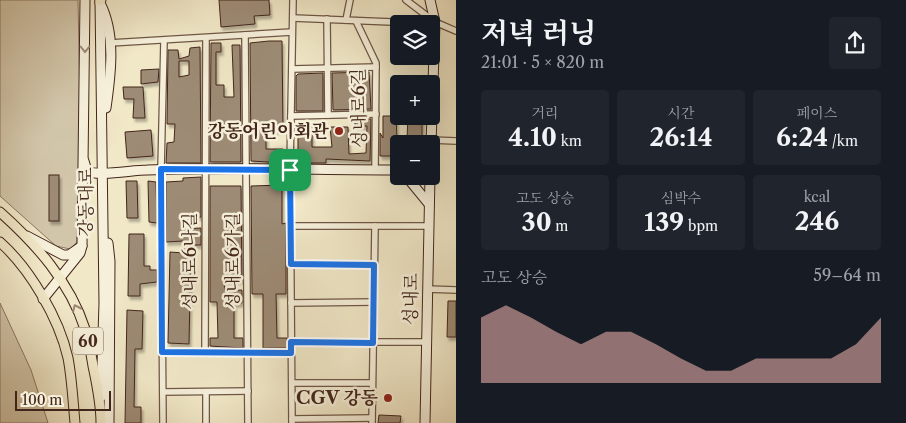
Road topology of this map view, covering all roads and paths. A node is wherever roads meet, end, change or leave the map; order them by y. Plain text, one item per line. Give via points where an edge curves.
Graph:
1 (85, 0) edge
2 (100, 0) edge
3 (293, 0) edge
4 (350, 0) edge
5 (406, 0) edge
6 (430, 0) edge
7 (426, 15) edge
8 (433, 15) edge
9 (293, 18) junction
10 (327, 19) junction
11 (346, 20) junction
12 (356, 21) junction
13 (390, 21) edge
14 (440, 24) edge
15 (456, 31) edge
16 (292, 32) junction
17 (246, 36) junction
18 (206, 38) junction
19 (164, 41) junction
20 (110, 43) junction
21 (434, 65) edge
22 (376, 66) junction
23 (328, 68) junction
24 (292, 69) junction
25 (376, 114) junction
26 (328, 115) junction
27 (291, 116) junction
28 (103, 133) junction
29 (431, 135) edge
30 (456, 141) edge
31 (440, 142) edge
32 (84, 161) junction
33 (161, 169) junction
34 (206, 169) junction
35 (248, 170) junction
36 (290, 170) junction
37 (376, 170) junction
38 (390, 170) edge
39 (102, 174) junction
40 (413, 185) edge
41 (430, 185) edge
42 (429, 204) junction
43 (103, 210) junction
44 (0, 212) edge
45 (290, 226) junction
46 (375, 226) junction
47 (428, 226) junction
48 (27, 236) junction
49 (0, 242) edge
50 (82, 246) junction
51 (291, 264) junction
52 (374, 265) junction
53 (60, 280) junction
54 (427, 289) junction
55 (456, 290) edge
56 (43, 299) junction
57 (374, 302) junction
58 (291, 303) junction
59 (291, 342) junction
60 (427, 342) junction
61 (373, 343) junction
62 (162, 352) junction
63 (205, 353) junction
64 (248, 353) junction
65 (291, 353) junction
66 (292, 383) junction
67 (372, 383) junction
68 (248, 391) junction
69 (163, 392) junction
70 (206, 392) junction
71 (101, 404) junction
72 (372, 420) edge
73 (292, 421) edge
74 (75, 423) edge
75 (101, 423) edge
76 (109, 423) edge
77 (163, 423) edge
78 (206, 423) edge
79 (248, 423) edge
80 (425, 423) edge

1 -> 32 main road, 강동대로
2 - 20 main road via 108,18
2 - 28 main road, 강동대로
3 - 9 street
4 - 11 street
5 - 7 street
6 - 8 main road
9 - 10 street
9 - 16 street
10 - 11 street
10 - 23 street
11 - 12 street
12 - 13 street
12 - 22 street, 성내로6길
14 - 15 street
16 - 17 street
16 - 24 street
17 - 18 street
17 - 35 street
18 - 19 street
18 - 34 street
19 - 20 street
19 - 33 street
20 - 28 main road
21 - 29 main road
22 - 23 street
22 - 25 street, 성내로6길
23 - 24 street
23 - 26 street
24 - 27 street
25 - 26 street
25 - 37 street, 성내로6길
26 - 27 street
27 - 36 street
28 - 39 main road, 강동대로
30 - 31 street
32 - 39 main road via 87,171
32 - 50 main road, 강동대로
33 - 34 main road, 성내로6길
33 - 39 main road, 성내로6길
33 - 62 street
34 - 35 main road, 성내로6길
34 - 63 street, 성내로6나길
35 - 36 main road, 성내로6길
35 - 64 street, 성내로6가길
36 - 37 main road, 성내로6길
36 - 45 street
37 - 38 main road, 성내로6길
39 - 43 main road, 강동대로
40 - 42 main road
41 - 42 main road, 성내로
42 - 47 main road, 성내로
43 - 71 main road, 강동대로
43 - 76 main road via 110,261
44 - 48 main road, 강동대로 / 60
45 - 46 street
45 - 51 street
46 - 47 street
46 - 52 street
47 - 54 main road, 성내로
48 - 50 main road via 62,255 69,255
48 - 53 main road, 강동대로 / 60
49 - 56 main road, 60 via 38,288
50 - 53 main road, 강동대로
51 - 52 street
51 - 58 street
52 - 57 street
53 - 56 main road
71 -> 53 main road, 강동대로 / 60 via 86,329
54 - 55 street
54 - 60 main road, 성내로
56 - 74 main road, 60 via 65,348
57 - 58 street
57 - 61 street
58 - 59 street
59 - 61 street
59 - 65 street
60 - 61 street
60 - 80 main road, 성내로
61 - 67 street
62 - 63 street
62 - 69 street
63 - 64 street
64 - 65 street
64 - 68 street, 성내로6가길
65 - 66 street
66 - 67 street
66 - 73 street
67 - 72 street
68 - 70 street
68 - 79 street, 성내로6가길
69 - 70 street
69 - 77 street
70 - 78 street
71 - 75 main road, 강동대로 / 60
72 - 73 street

